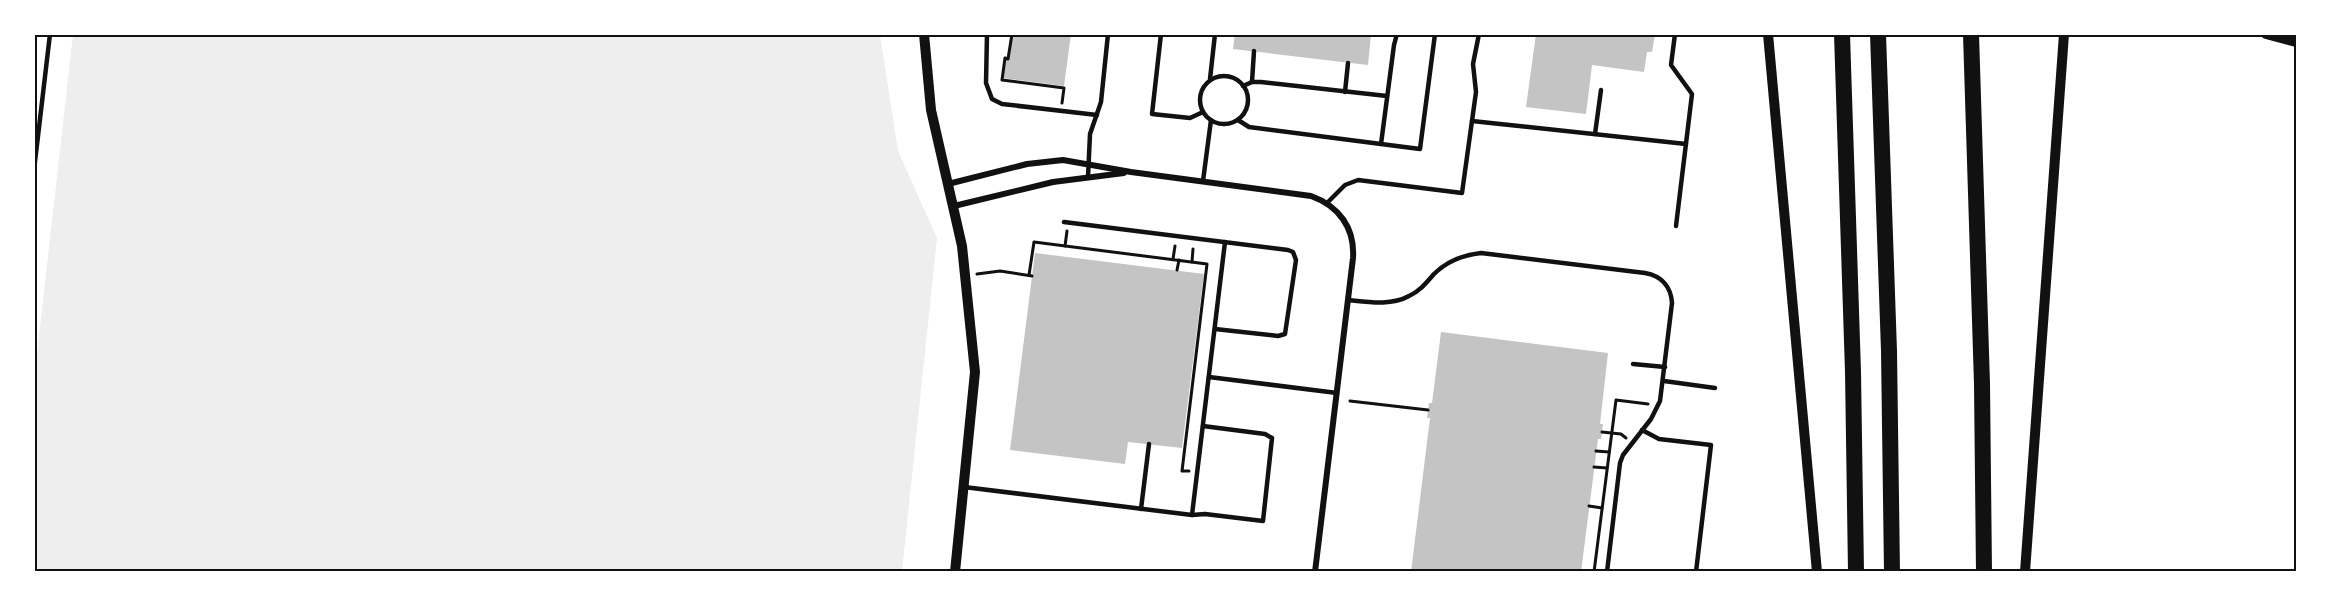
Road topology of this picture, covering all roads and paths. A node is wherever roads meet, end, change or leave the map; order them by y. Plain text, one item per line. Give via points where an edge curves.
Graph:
1 (50, 34) edge
2 (924, 34) edge
3 (987, 34) edge
4 (1012, 34) edge
5 (1108, 34) edge
6 (1161, 34) edge
7 (1215, 34) edge
8 (1397, 34) edge
9 (1435, 34) edge
10 (1479, 34) edge
11 (1675, 34) edge
12 (1768, 34) edge
13 (1842, 34) edge
14 (1878, 34) edge
15 (1971, 34) edge
16 (2064, 34) edge
17 (2265, 34) edge
18 (2296, 42) edge
19 (1254, 51) dead end
20 (1348, 63) dead end
21 (995, 80) dead end
22 (1002, 80) junction
23 (1210, 80) junction
24 (1252, 82) junction
25 (1243, 86) junction
26 (1001, 88) dead end
27 (1601, 90) dead end
28 (1345, 92) junction
29 (1387, 96) junction
30 (1062, 103) dead end
31 (1203, 111) junction
32 (1096, 115) junction
33 (1211, 120) junction
34 (1238, 120) junction
35 (1472, 121) junction
36 (1595, 134) junction
37 (1381, 144) junction
38 (1686, 144) junction
39 (1088, 163) junction
40 (34, 170) edge
41 (1131, 172) junction
42 (1088, 177) junction
43 (1203, 181) junction
44 (948, 184) junction
45 (1327, 203) junction
46 (954, 206) junction
47 (1064, 222) dead end
48 (1676, 226) dead end
49 (1225, 242) junction
50 (1179, 260) junction
51 (1177, 270) dead end
52 (976, 274) dead end
53 (1348, 300) junction
54 (1215, 329) junction
55 (1633, 364) dead end
56 (1665, 367) junction
57 (1209, 377) junction
58 (1664, 381) junction
59 (1716, 388) dead end
60 (1337, 393) junction
61 (1350, 401) dead end
62 (1659, 405) junction
63 (1428, 410) dead end
64 (1203, 426) junction
65 (1642, 430) junction
66 (1602, 432) dead end
67 (1612, 434) junction
68 (1621, 434) dead end
69 (1149, 444) dead end
70 (1596, 451) dead end
71 (1609, 452) junction
72 (1594, 467) dead end
73 (1607, 468) junction
74 (1182, 471) dead end
75 (964, 488) junction
76 (1589, 506) dead end
77 (1602, 508) junction
78 (1141, 509) junction
79 (1192, 515) junction
80 (955, 572) edge
81 (1315, 572) edge
82 (1594, 572) edge
83 (1606, 572) edge
84 (1696, 572) edge
85 (1817, 572) edge
86 (1856, 572) edge
87 (1892, 572) edge
88 (1984, 572) edge
89 (2025, 572) edge

1 - 40 lane
2 - 44 street via 931,110
3 - 32 lane via 986,82 992,99 1002,104
4 - 22 path
5 - 32 lane via 1101,102
6 - 31 lane via 1152,114 1190,118
7 - 23 lane
8 - 29 lane
9 - 37 lane via 1420,149
10 - 35 lane via 1473,64 1476,92
11 - 38 lane via 1671,65 1692,94
12 - 85 street
13 - 86 highway
14 - 87 highway
15 - 88 highway
16 - 89 street
17 - 18 street
19 - 24 lane
20 - 28 lane
21 - 22 path
22 - 26 path
22 - 30 path via 1064,88
23 - 25 lane via 1226,76
23 - 31 lane via 1200,96
24 - 25 lane
24 - 28 lane
25 - 34 lane via 1248,102
27 - 36 lane
28 - 29 lane
29 - 37 lane
31 - 33 lane
32 - 39 lane
33 - 34 lane via 1226,124
33 - 43 lane
34 - 37 lane via 1249,127
35 - 36 lane
35 - 45 lane via 1462,192 1358,180 1346,185
36 - 38 lane
38 - 48 lane
39 - 41 street
39 - 42 lane
39 - 44 street via 1038,162
41 - 42 street
41 - 43 street
42 - 46 street
43 - 45 street via 1303,195
44 - 46 street
45 - 53 street via 1341,216 1352,236
46 - 75 street via 975,372
47 - 49 lane
49 - 54 lane
49 - 54 lane via 1288,250 1296,260 1286,334
50 - 51 path
50 - 52 path via 1034,242 1030,275
50 - 74 path via 1207,264
53 - 56 lane via 1403,299 1448,263 1481,253 1651,274 1666,285 1672,298
53 - 60 street
54 - 57 lane
55 - 56 lane
56 - 58 lane
57 - 60 lane
57 - 64 lane
58 - 59 lane
58 - 62 lane
60 - 81 street
61 - 63 path
62 - 65 lane
62 - 67 path via 1616,400
64 - 79 lane
64 - 79 lane via 1272,438 1265,511 1263,521
65 - 83 lane via 1620,463
65 - 84 lane via 1659,439 1711,446
66 - 67 path
67 - 68 path
67 - 71 path
69 - 78 lane
70 - 71 path
71 - 73 path
72 - 73 path
73 - 77 path
75 - 78 lane
75 - 80 street
76 - 77 path
77 - 82 path
78 - 79 lane

